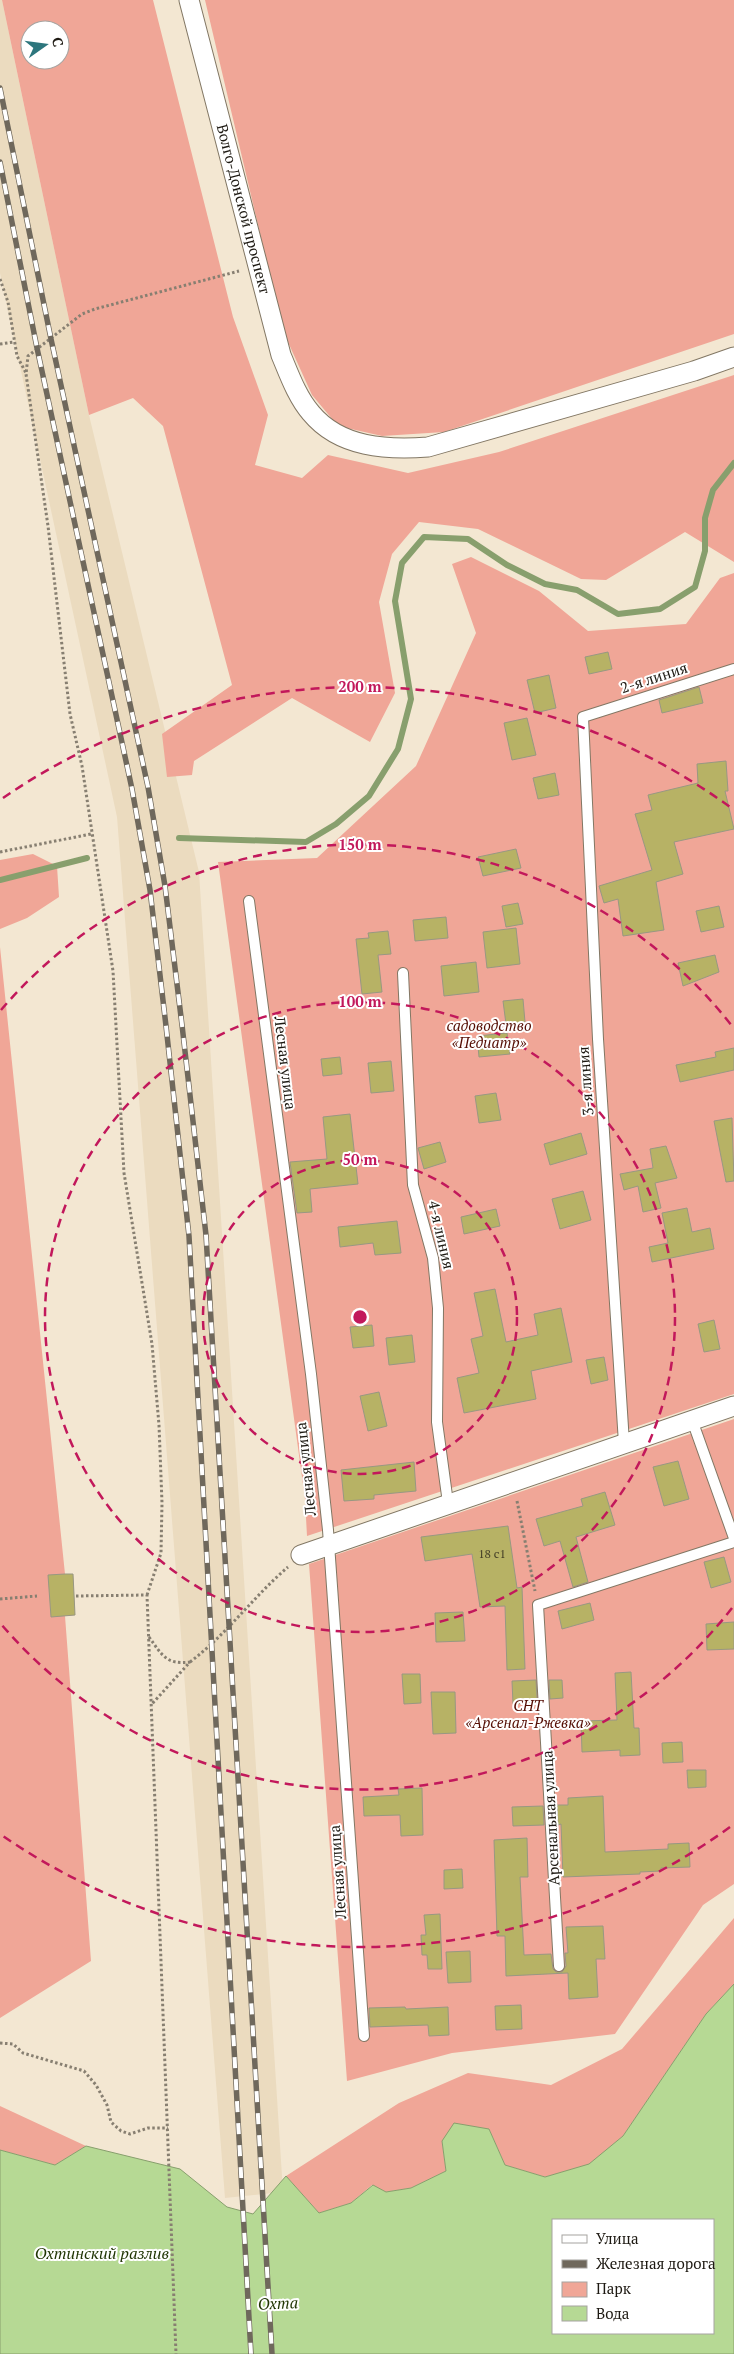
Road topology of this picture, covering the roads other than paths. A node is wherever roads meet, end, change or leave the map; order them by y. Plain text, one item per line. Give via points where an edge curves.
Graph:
1 (190, 0) edge
2 (734, 357) edge
3 (734, 669) edge
4 (583, 717) joint
5 (248, 900) dead end
6 (403, 973) dead end
7 (734, 1406) edge
8 (692, 1420) junction
9 (624, 1443) junction
10 (448, 1503) junction
11 (734, 1540) edge
12 (330, 1544) junction
13 (302, 1555) road end
14 (559, 1966) dead end
15 (364, 2036) dead end

1 - 2 street, Волго-Донской проспект via 281,355 311,413 329,430 352,441 384,448 428,447
3 - 4 lane, 2-я линия
4 - 9 lane, 3-я линия via 598,1039
5 - 12 lane, Лесная улица via 311,1374
6 - 10 lane, 4-я линия via 413,1185 433,1258 437,1299 437,1422
7 - 8 street
8 - 9 street
8 - 11 lane
9 - 10 street
10 - 12 street
11 - 14 lane, Арсенальная улица via 538,1605
12 - 13 street
12 - 15 lane, Лесная улица

